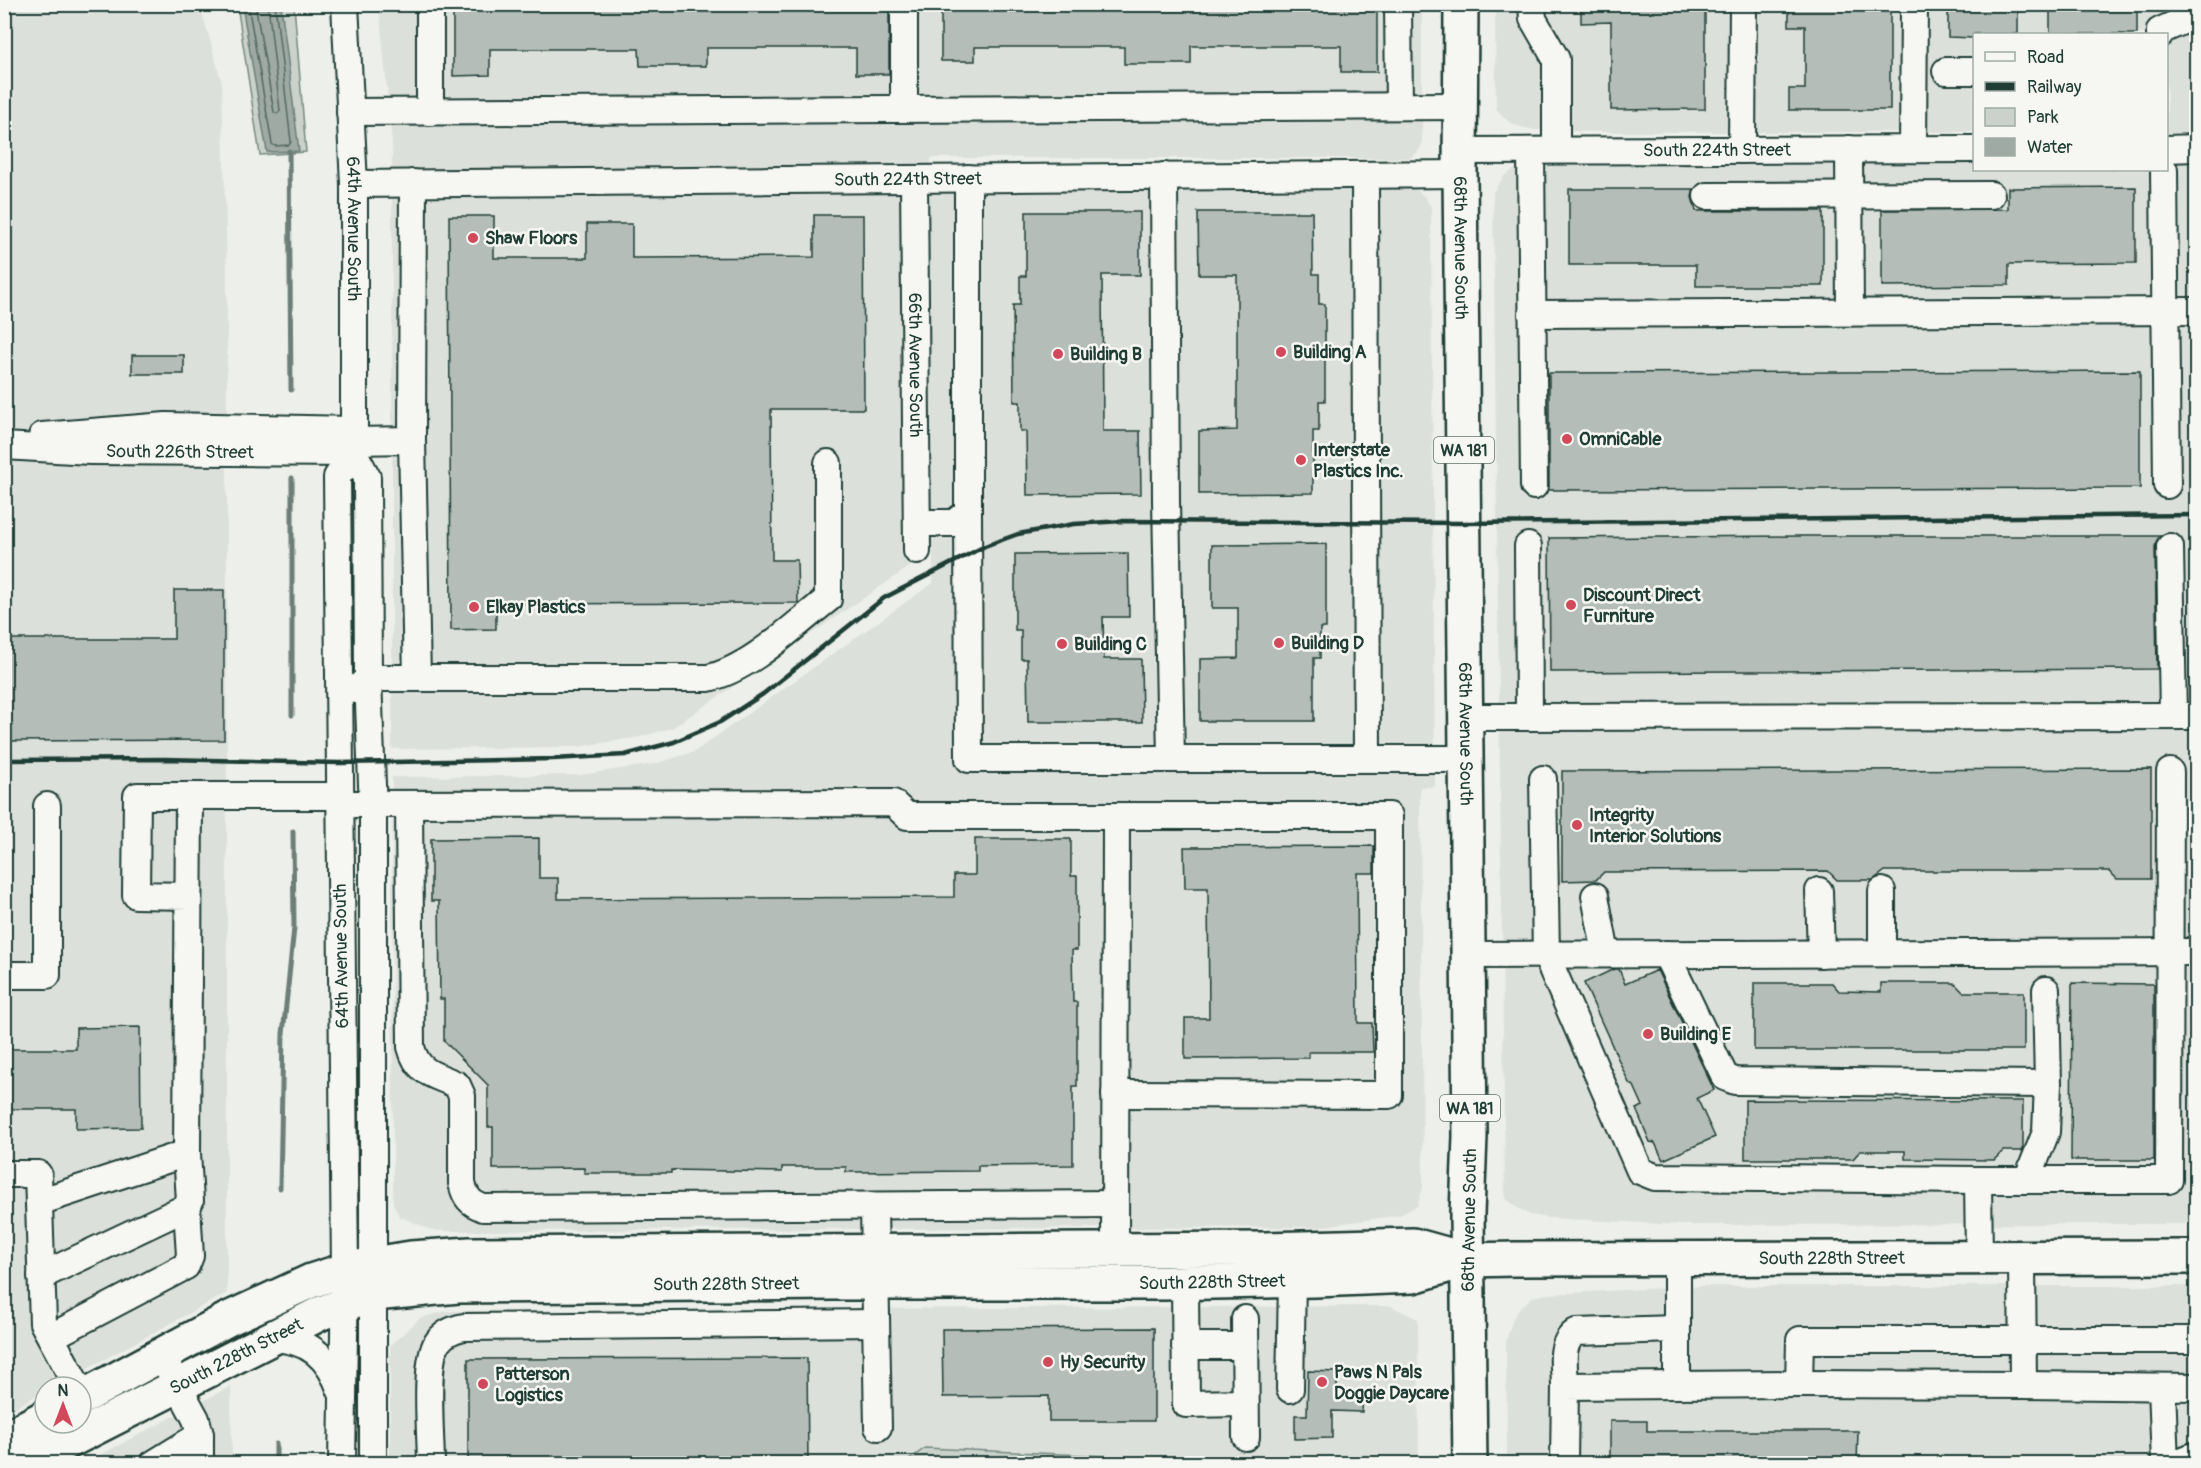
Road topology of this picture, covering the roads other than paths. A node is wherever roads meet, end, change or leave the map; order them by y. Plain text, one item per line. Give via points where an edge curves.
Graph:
1 (345, 4) edge
2 (430, 4) edge
3 (904, 4) edge
4 (1398, 4) edge
5 (1461, 4) edge
6 (1532, 4) edge
7 (1743, 4) edge
8 (1914, 4) edge
9 (2196, 15) edge
10 (2160, 33) edge
11 (1946, 71) dead end
12 (1973, 71) edge
13 (1399, 106) junction
14 (1461, 106) junction
15 (904, 109) junction
16 (350, 112) junction
17 (430, 112) junction
18 (2168, 148) edge
19 (2196, 148) edge
20 (1913, 149) junction
21 (1973, 149) edge
22 (1557, 150) junction
23 (1742, 150) junction
24 (1849, 150) junction
25 (1531, 151) junction
26 (1461, 162) junction
27 (2164, 171) edge
28 (1365, 175) junction
29 (1164, 177) junction
30 (968, 178) junction
31 (914, 179) junction
32 (413, 183) junction
33 (354, 184) junction
34 (1849, 195) junction
35 (1991, 195) dead end
36 (1707, 196) dead end
37 (2165, 311) junction
38 (2196, 311) edge
39 (1850, 312) junction
40 (1532, 314) junction
41 (4, 438) edge
42 (412, 440) junction
43 (353, 441) junction
44 (4, 446) edge
45 (828, 463) dead end
46 (1534, 486) dead end
47 (2167, 486) dead end
48 (968, 513) junction
49 (917, 523) junction
50 (1528, 546) dead end
51 (2170, 548) dead end
52 (917, 551) dead end
53 (368, 678) junction
54 (417, 678) junction
55 (2185, 716) edge
56 (1467, 717) junction
57 (1529, 717) junction
58 (339, 729) junction
59 (1171, 759) junction
60 (1367, 759) junction
61 (1467, 759) junction
62 (2170, 772) dead end
63 (1543, 779) dead end
64 (189, 796) junction
65 (340, 800) junction
66 (373, 804) junction
67 (409, 804) junction
68 (47, 806) dead end
69 (1116, 816) junction
70 (1819, 891) dead end
71 (1881, 891) dead end
72 (188, 896) junction
73 (1595, 896) dead end
74 (2170, 952) junction
75 (2196, 952) edge
76 (1882, 953) junction
77 (1606, 954) junction
78 (1666, 954) junction
79 (1821, 954) junction
80 (1469, 955) junction
81 (1546, 955) junction
82 (4, 975) edge
83 (2046, 990) dead end
84 (2048, 1084) junction
85 (1115, 1094) junction
86 (188, 1153) junction
87 (4, 1174) edge
88 (1978, 1180) junction
89 (2027, 1180) junction
90 (39, 1202) junction
91 (1115, 1204) junction
92 (874, 1206) junction
93 (187, 1207) junction
94 (1115, 1250) junction
95 (2196, 1257) edge
96 (1979, 1258) junction
97 (2022, 1258) junction
98 (1677, 1259) junction
99 (1467, 1260) junction
100 (875, 1268) junction
101 (41, 1276) junction
102 (1292, 1281) junction
103 (359, 1283) junction
104 (1185, 1283) junction
105 (1245, 1318) dead end
106 (876, 1323) junction
107 (1677, 1329) junction
108 (51, 1337) junction
109 (272, 1338) junction
110 (2023, 1339) junction
111 (2196, 1340) edge
112 (1185, 1346) junction
113 (1245, 1346) junction
114 (161, 1355) junction
115 (71, 1375) edge
116 (178, 1384) junction
117 (1677, 1384) junction
118 (1799, 1384) junction
119 (2023, 1385) junction
120 (1565, 1386) junction
121 (93, 1387) edge
122 (2162, 1387) junction
123 (2196, 1387) edge
124 (1290, 1389) dead end
125 (342, 1392) junction
126 (1245, 1403) junction
127 (93, 1412) edge
128 (33, 1423) edge
129 (101, 1425) junction
130 (878, 1427) dead end
131 (200, 1436) junction
132 (1246, 1437) dead end
133 (4, 1439) edge
134 (2196, 1455) edge
135 (24, 1464) edge
136 (153, 1464) edge
137 (200, 1464) edge
138 (342, 1464) edge
139 (373, 1464) edge
140 (431, 1464) edge
141 (1470, 1464) edge
142 (1564, 1464) edge
143 (2165, 1464) edge
144 (2173, 1464) edge

1 - 16 street, 64th Avenue South
2 - 17 street
3 - 15 street
4 - 13 street
5 - 14 main road, 68th Avenue South / WA 181
6 - 22 street via 1533,19 1556,59
7 - 23 street
8 - 20 street
9 - 10 street
11 - 12 street
13 - 14 street
13 - 15 street
14 - 26 main road, 68th Avenue South / WA 181
15 - 17 street
16 - 17 street
16 - 33 street, 64th Avenue South
18 - 19 street
20 - 21 street, South 224th Street
20 - 24 street, South 224th Street
22 - 23 street, South 224th Street
22 - 25 street, South 224th Street
23 - 24 street, South 224th Street
24 - 34 street
25 - 26 street, South 224th Street
25 - 40 street
26 - 28 street, South 224th Street
26 - 56 main road, 68th Avenue South / WA 181
27 - 37 street
28 - 29 street, South 224th Street
28 - 60 street
29 - 30 street, South 224th Street
29 - 59 street
30 - 31 street, South 224th Street
30 - 48 street
31 - 32 street, South 224th Street
31 - 49 street, 66th Avenue South
32 - 33 street, South 224th Street
32 - 42 street
33 - 43 street, 64th Avenue South
34 - 35 street
34 - 36 street
34 - 39 street
37 - 38 street
37 - 39 street
37 - 47 street
39 - 40 street
40 - 46 street
41 - 43 street, South 226th Street via 166,426
42 - 43 street
42 - 54 street
43 - 44 street, South 226th Street via 90,452
43 - 53 street, 64th Avenue South via 367,477
43 - 58 street, 64th Avenue South via 338,477
45 - 54 street via 828,599 725,675
48 - 49 street via 954,523
48 - 59 street via 969,759
49 - 52 street, 66th Avenue South
50 - 57 street
51 - 55 street
53 - 54 street
53 - 58 street via 346,706
53 - 66 street, 64th Avenue South
55 - 57 street
56 - 57 street
56 - 61 main road, 68th Avenue South / WA 181
58 - 65 street, 64th Avenue South
59 - 60 street
60 - 61 street
61 - 80 main road, 68th Avenue South / WA 181
62 - 74 street
63 - 81 street
64 - 65 street
64 - 72 street
64 - 72 street via 137,796 136,896
65 - 66 street
65 - 103 street, 64th Avenue South
66 - 67 street
66 - 103 street, 64th Avenue South
67 - 69 street via 892,803 907,816
67 - 92 street via 411,1047 418,1066 457,1085 462,1096 462,1183 471,1203 483,1208
68 - 82 street via 47,975
69 - 85 street
69 - 85 street via 1389,816 1389,1095
70 - 79 street
71 - 76 street
72 - 86 street
73 - 77 street
74 - 75 street
74 - 76 street
74 - 89 street via 2169,1180
76 - 79 street
77 - 78 street
77 - 81 street
78 - 79 street
78 - 84 street via 1725,1077 1735,1081
80 - 81 street
80 - 99 main road, 68th Avenue South / WA 181
81 - 88 street via 1640,1171 1655,1176
83 - 84 street
84 - 89 street via 2046,1132
85 - 91 street
86 - 90 street
86 - 93 street
87 - 90 street via 38,1174
88 - 89 street
88 - 96 street
90 - 101 street
91 - 92 street
91 - 94 street
92 - 100 street
93 - 101 street
93 - 108 street via 190,1256 186,1266
94 - 99 main road, South 228th Street via 1413,1245
94 - 100 main road, South 228th Street
95 - 97 main road, South 228th Street
96 - 97 main road, South 228th Street
96 - 98 main road, South 228th Street
97 - 110 street
98 - 99 main road, South 228th Street
98 - 107 street
99 - 102 main road, South 228th Street via 1413,1276
99 - 141 main road, 68th Avenue South / WA 181
100 - 103 main road, South 228th Street via 458,1286
100 - 104 main road, South 228th Street
100 - 106 street
101 - 108 street via 43,1323
102 - 104 main road, South 228th Street
102 - 124 street
103 - 109 main road, South 228th Street
103 - 114 main road, South 228th Street via 311,1281 228,1318
103 - 125 street, 64th Avenue South
103 - 139 street, 64th Avenue South
104 - 112 street
105 - 113 street
106 - 130 street
106 - 140 street via 452,1329 437,1343 430,1361
107 - 117 street
107 - 120 street via 1576,1332 1564,1347
108 - 115 street
109 - 116 main road, South 228th Street
109 - 125 street via 287,1338 312,1349 336,1376
110 - 111 street
110 - 118 street via 1800,1340
110 - 119 street
112 - 113 street
112 - 126 street via 1186,1404
113 - 126 street
114 - 116 street
114 - 121 main road, South 228th Street
116 - 129 main road, South 228th Street
116 - 131 street
117 - 118 street
117 - 120 street
118 - 119 street
119 - 122 street
120 - 142 street
122 - 123 street
122 - 143 street
125 - 138 street, 64th Avenue South
126 - 132 street
127 - 129 street
128 - 133 main road
129 - 135 main road, South 228th Street
131 - 136 street
131 - 137 street
134 - 144 street

